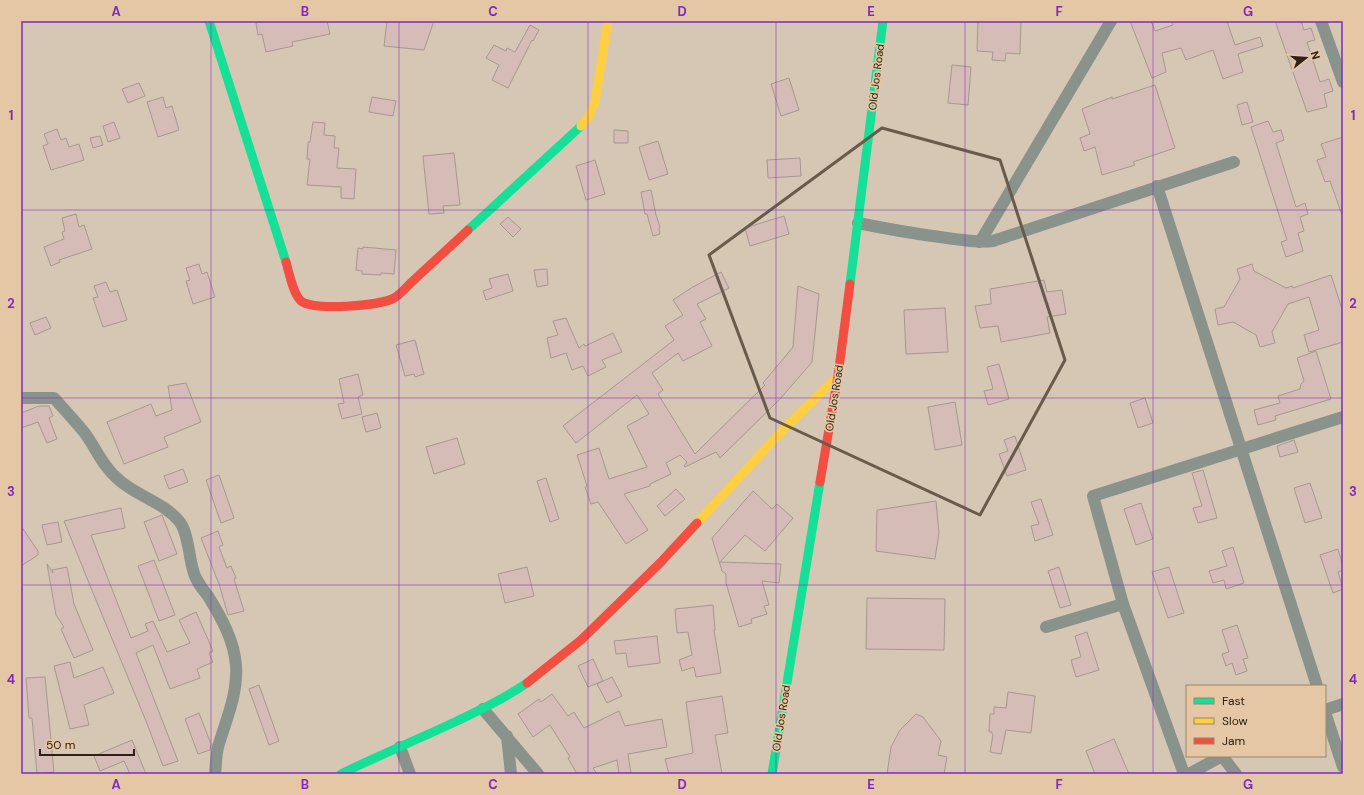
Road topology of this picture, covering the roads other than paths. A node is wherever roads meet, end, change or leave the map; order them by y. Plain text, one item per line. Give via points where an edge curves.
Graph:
1 (209, 21) edge
2 (608, 21) edge
3 (883, 21) edge
4 (1111, 21) edge
5 (1320, 21) edge
6 (1342, 75) edge
7 (1234, 162) dead end
8 (1157, 186) junction
9 (858, 223) junction
10 (980, 242) junction
11 (838, 376) junction
12 (21, 398) edge
13 (1343, 417) edge
14 (1241, 449) junction
15 (1123, 604) junction
16 (1046, 627) dead end
17 (1317, 685) edge
18 (1343, 704) edge
19 (484, 708) junction
20 (1326, 711) edge
21 (1326, 714) edge
22 (507, 736) junction
23 (400, 747) junction
24 (1220, 757) edge
25 (1223, 757) edge
26 (1343, 767) edge
27 (215, 774) edge
28 (341, 774) edge
29 (410, 774) edge
30 (511, 774) edge
31 (538, 774) edge
32 (772, 774) edge
33 (1184, 774) edge
34 (1189, 774) edge
35 (1236, 774) edge

1 - 2 street via 294,288 300,300 306,304 329,307 360,306 394,298 579,129 596,102
3 - 9 street, Old Jos Road
4 - 10 street
5 - 6 street
7 - 8 street
8 - 10 street via 1007,237
8 - 14 street
9 - 10 street via 902,232
9 - 11 street, Old Jos Road
11 - 19 street via 781,432 660,563 581,640 541,674
11 - 32 street, Old Jos Road
12 - 27 street via 54,398 84,432 102,462 119,480 170,512 180,522 193,570 219,614 234,650 236,685 218,749
13 - 14 street
14 - 15 street via 1093,496
14 - 17 street
15 - 16 street
15 - 33 street
18 - 20 street
19 - 22 street
19 - 23 street
21 - 26 street
22 - 30 street
22 - 31 street
23 - 28 street
23 - 29 street
24 - 34 street
25 - 35 street

